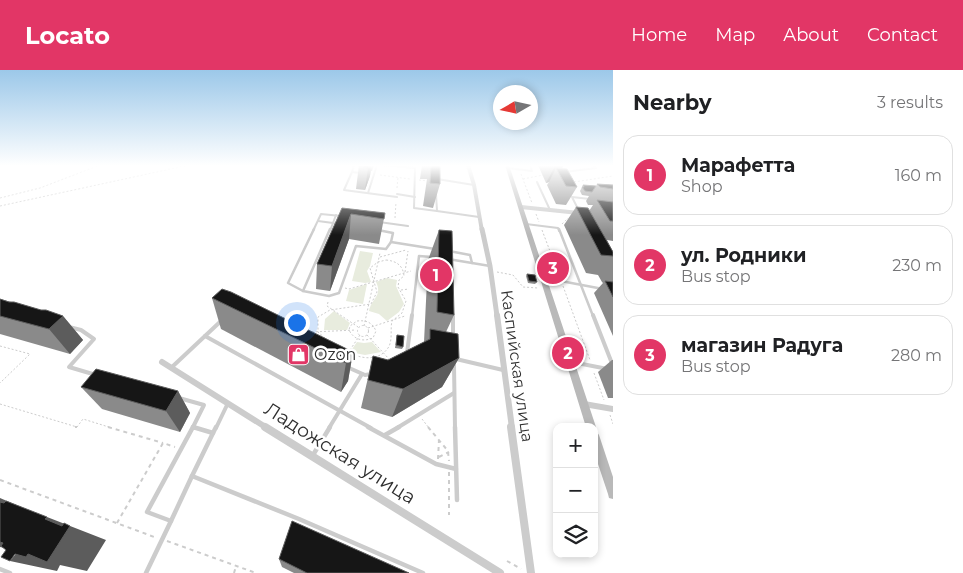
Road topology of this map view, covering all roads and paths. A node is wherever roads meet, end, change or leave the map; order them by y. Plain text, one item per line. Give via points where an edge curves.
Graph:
1 (38, 188) edge
2 (81, 188) edge
3 (345, 188) edge
4 (369, 188) edge
5 (415, 188) edge
6 (474, 188) edge
7 (515, 188) edge
8 (527, 188) edge
9 (540, 188) edge
10 (436, 192) edge
11 (368, 193) junction
12 (415, 196) junction
13 (0, 198) edge
14 (593, 199) dead end
15 (0, 206) edge
16 (521, 207) junction
17 (534, 208) junction
18 (550, 210) junction
19 (437, 211) junction
20 (577, 213) junction
21 (589, 214) edge
22 (336, 215) junction
23 (346, 217) edge
24 (479, 217) junction
25 (580, 219) edge
26 (318, 221) junction
27 (375, 221) edge
28 (333, 223) junction
29 (341, 224) edge
30 (394, 224) junction
31 (526, 224) junction
32 (408, 226) dead end
33 (540, 226) junction
34 (558, 228) junction
35 (376, 230) edge
36 (393, 232) junction
37 (391, 242) junction
38 (381, 249) junction
39 (379, 257) junction
40 (436, 257) edge
41 (444, 259) edge
42 (378, 262) junction
43 (472, 263) junction
44 (490, 268) junction
45 (418, 269) junction
46 (405, 273) junction
47 (545, 278) junction
48 (374, 282) junction
49 (562, 282) junction
50 (538, 285) edge
51 (581, 285) junction
52 (342, 288) junction
53 (415, 288) junction
54 (605, 289) edge
55 (400, 290) junction
56 (303, 291) junction
57 (330, 296) junction
58 (369, 305) junction
59 (332, 310) junction
60 (452, 312) edge
61 (412, 314) junction
62 (226, 316) edge
63 (392, 320) junction
64 (365, 321) junction
65 (353, 324) junction
66 (63, 325) edge
67 (364, 326) junction
68 (374, 326) junction
69 (358, 327) junction
70 (368, 328) junction
71 (356, 330) junction
72 (350, 331) junction
73 (306, 332) edge
74 (318, 332) junction
75 (360, 335) junction
76 (367, 335) junction
77 (205, 336) junction
78 (357, 339) junction
79 (371, 339) junction
80 (453, 341) edge
81 (0, 346) edge
82 (408, 348) junction
83 (416, 350) edge
84 (453, 351) edge
85 (348, 352) junction
86 (384, 353) junction
87 (448, 357) edge
88 (454, 359) junction
89 (162, 362) dead end
90 (572, 362) junction
91 (341, 364) joint
92 (393, 364) joint
93 (592, 366) junction
94 (172, 367) junction
95 (613, 368) edge
96 (504, 370) junction
97 (377, 372) edge
98 (362, 374) junction
99 (104, 377) edge
100 (0, 383) edge
101 (454, 392) junction
102 (176, 397) edge
103 (228, 402) junction
104 (0, 404) edge
105 (584, 404) junction
106 (610, 409) edge
107 (340, 410) junction
108 (418, 414) junction
109 (612, 420) edge
110 (591, 423) edge
111 (613, 424) edge
112 (193, 426) junction
113 (213, 433) junction
114 (384, 435) junction
115 (439, 439) junction
116 (163, 443) junction
117 (598, 448) edge
118 (181, 449) junction
119 (449, 452) junction
120 (313, 456) junction
121 (438, 457) junction
122 (456, 461) junction
123 (438, 464) junction
124 (449, 468) junction
125 (456, 470) junction
126 (192, 476) junction
127 (0, 480) edge
128 (613, 493) edge
129 (457, 500) dead end
130 (449, 515) dead end
131 (171, 521) junction
132 (117, 523) junction
133 (162, 540) junction
134 (507, 561) dead end
135 (236, 566) junction
136 (0, 569) edge
137 (10, 573) edge
138 (146, 573) edge
139 (234, 573) edge
140 (256, 573) edge
141 (423, 573) edge
142 (500, 573) edge
143 (527, 573) edge
144 (531, 573) edge

1 - 13 path
2 - 15 path
3 - 11 lane
4 - 11 lane
5 - 12 lane
6 - 24 street, Каспийская улица
7 - 16 main road
8 - 17 path
9 - 18 lane
10 - 19 lane
11 - 12 lane
12 - 19 lane via 414,208
14 - 20 lane via 572,197
16 - 17 street
16 - 31 main road
17 - 18 street
17 - 33 path
18 - 20 street
19 - 24 lane
20 - 21 street
20 - 25 lane
20 - 34 path
22 - 23 lane
22 - 26 lane via 322,214
22 - 28 lane
24 - 44 street, Каспийская улица
26 - 28 lane
26 - 56 lane via 288,283
27 - 30 lane
28 - 29 lane
28 - 56 lane
30 - 32 lane
30 - 36 lane
31 - 33 lane
31 - 47 main road
33 - 34 lane
33 - 49 path
34 - 51 lane
35 - 36 lane
36 - 37 lane
37 - 38 lane via 386,249
37 - 43 lane via 469,254
38 - 39 path
38 - 52 lane via 356,246
39 - 42 path
39 - 46 path via 407,250
40 - 45 lane via 420,255
41 - 43 lane
42 - 46 path via 395,262
42 - 48 path
42 - 48 path via 370,270
43 - 44 lane
44 - 50 path via 513,275 523,287 539,288
44 - 96 street, Каспийская улица
45 - 46 path
45 - 53 lane
46 - 48 path
46 - 55 path via 398,283
47 - 49 lane
47 - 90 main road
48 - 52 path
48 - 58 path
48 - 58 path via 377,292
49 - 51 lane
49 - 93 path
51 - 54 lane
51 - 95 lane
52 - 57 lane
53 - 55 path
53 - 61 lane
55 - 63 path via 406,306
56 - 57 lane
57 - 59 path via 327,306
58 - 59 path
58 - 64 path
59 - 65 path
59 - 74 path via 318,317
60 - 80 lane
61 - 63 path
61 - 82 lane
62 - 77 lane
63 - 68 path
63 - 86 path via 389,347
64 - 65 path
64 - 67 path
64 - 68 path
65 - 69 path
65 - 72 path
66 - 99 lane via 81,330 94,339 69,367
67 - 69 path
67 - 70 path
68 - 70 path
68 - 79 path via 376,335
69 - 71 path
70 - 76 path
71 - 72 path
71 - 75 path
72 - 74 path
72 - 78 path
73 - 74 path
74 - 85 path via 331,344
75 - 76 path
75 - 78 path
76 - 79 path
77 - 94 lane
77 - 107 lane
78 - 79 path
78 - 85 path
79 - 86 path
81 - 100 path via 30,354
82 - 83 lane
82 - 92 lane via 406,357
84 - 88 lane
85 - 86 path via 369,357
85 - 91 path
86 - 92 path
87 - 88 lane
88 - 96 lane
88 - 101 lane
89 - 94 street, Ладожская улица
90 - 93 lane
90 - 105 main road
91 - 98 lane
93 - 95 lane
93 - 106 path
94 - 103 street, Ладожская улица
96 - 144 street, Каспийская улица
97 - 98 lane via 367,376
98 - 107 lane
101 - 108 lane
101 - 122 lane
102 - 112 lane via 204,405
103 - 113 lane
103 - 120 street, Ладожская улица
104 - 116 path via 77,428 84,419
105 - 106 street
105 - 110 main road
106 - 109 path
107 - 114 lane
107 - 120 lane
108 - 114 lane
108 - 115 path
109 - 111 path
112 - 113 lane
112 - 118 lane
113 - 126 lane
114 - 123 lane
115 - 119 path
115 - 121 path
116 - 118 path
116 - 132 path
117 - 128 main road
118 - 131 lane via 147,512
119 - 121 path
119 - 122 path
119 - 124 path
120 - 142 street, Ладожская улица
121 - 123 path
122 - 125 lane
123 - 124 lane
124 - 125 lane
124 - 130 path
125 - 129 lane
126 - 131 lane
126 - 141 lane
127 - 132 path
131 - 133 lane
132 - 133 path
133 - 135 path
133 - 138 lane
134 - 143 path
135 - 139 path
135 - 140 path
136 - 137 lane

